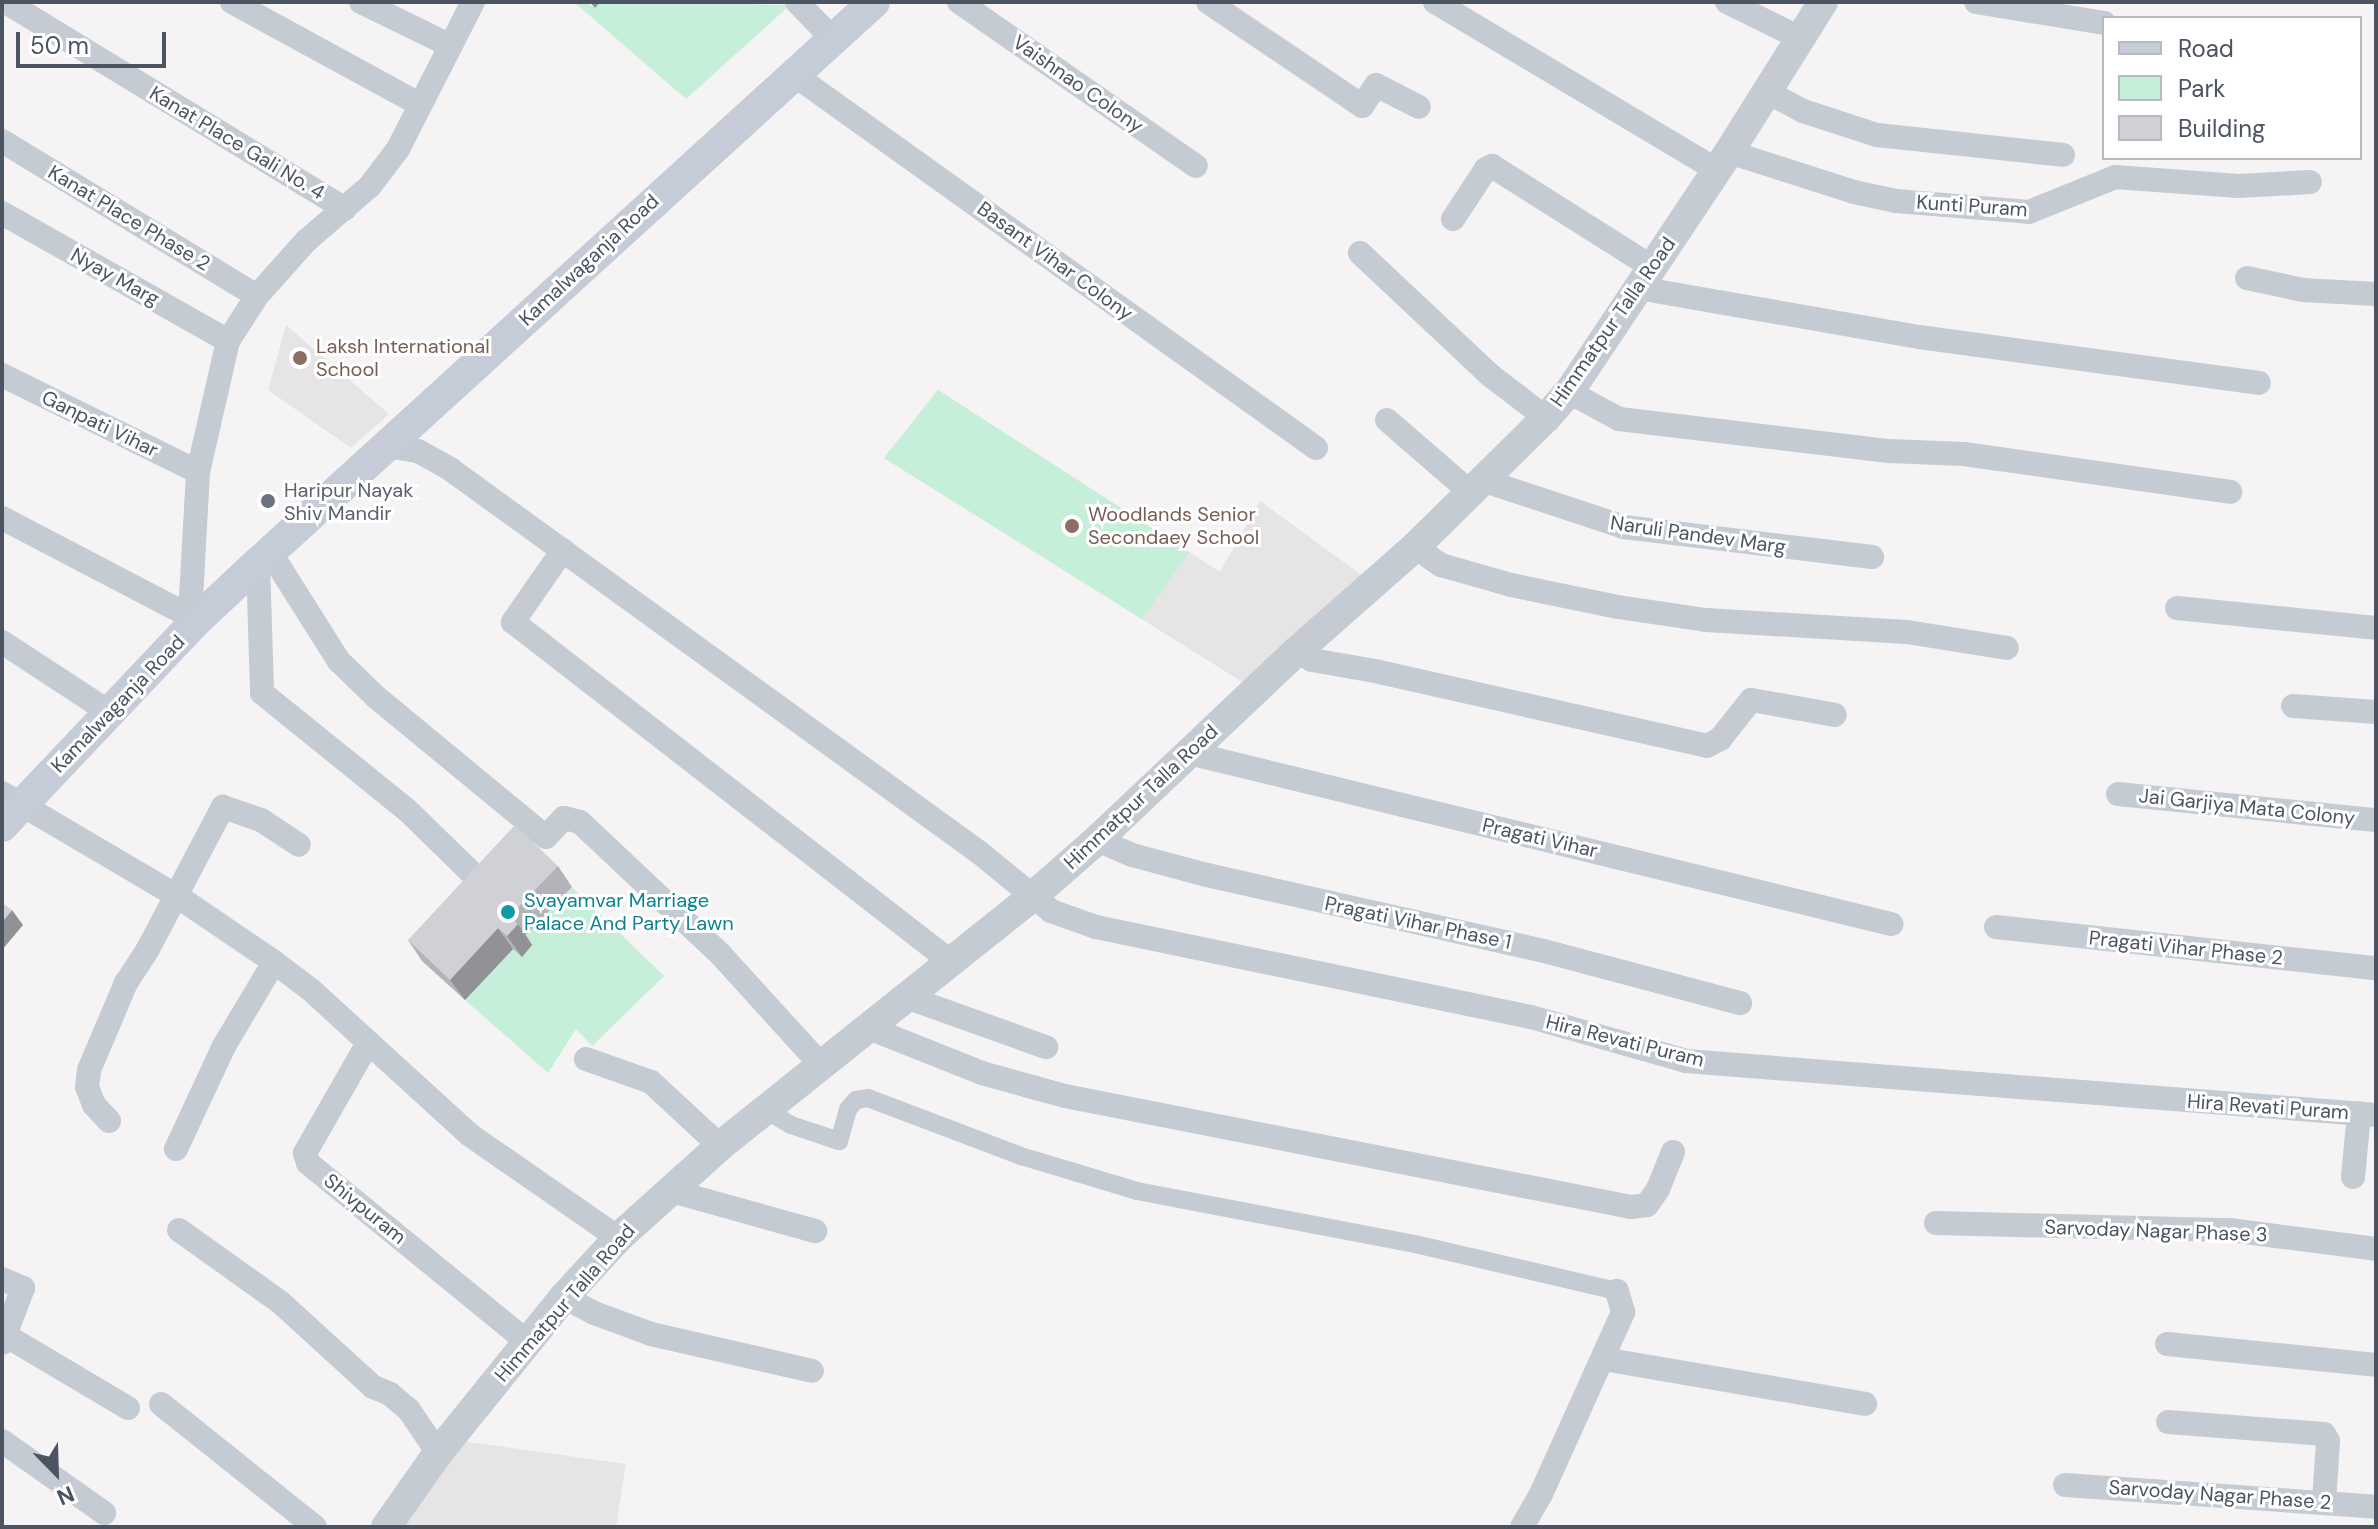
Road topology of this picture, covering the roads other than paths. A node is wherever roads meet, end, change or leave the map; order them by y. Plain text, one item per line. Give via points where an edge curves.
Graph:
1 (6, 2) edge
2 (232, 2) edge
3 (361, 2) edge
4 (473, 2) edge
5 (797, 2) edge
6 (874, 2) edge
7 (959, 2) edge
8 (1208, 2) edge
9 (1435, 2) edge
10 (1727, 2) edge
11 (1823, 2) edge
12 (1976, 2) edge
13 (2102, 23) edge
14 (1800, 38) junction
15 (833, 39) junction
16 (449, 45) junction
17 (793, 74) junction
18 (1767, 92) junction
19 (419, 104) junction
20 (1419, 107) dead end
21 (2, 141) edge
22 (2063, 155) dead end
23 (1723, 161) junction
24 (1196, 166) dead end
25 (2310, 182) dead end
26 (345, 209) junction
27 (2, 213) edge
28 (1453, 219) dead end
29 (1360, 253) dead end
30 (1645, 278) junction
31 (2247, 278) dead end
32 (2376, 294) edge
33 (257, 296) junction
34 (228, 341) junction
35 (2, 375) edge
36 (2259, 383) dead end
37 (1569, 392) junction
38 (1546, 418) junction
39 (1387, 420) dead end
40 (386, 446) junction
41 (1316, 448) dead end
42 (198, 472) junction
43 (1476, 486) junction
44 (2230, 492) dead end
45 (2, 518) edge
46 (1415, 547) junction
47 (563, 550) junction
48 (264, 557) junction
49 (1872, 557) dead end
50 (2177, 608) dead end
51 (197, 620) junction
52 (2376, 628) edge
53 (2, 642) edge
54 (2007, 648) dead end
55 (1297, 651) junction
56 (2293, 706) dead end
57 (109, 712) junction
58 (2376, 712) edge
59 (1835, 715) dead end
60 (1189, 753) junction
61 (2118, 794) dead end
62 (9, 808) edge
63 (2376, 820) edge
64 (1097, 840) junction
65 (299, 845) dead end
66 (481, 882) edge
67 (177, 896) junction
68 (1033, 896) junction
69 (1891, 924) dead end
70 (1996, 927) dead end
71 (950, 961) junction
72 (274, 962) junction
73 (2376, 968) edge
74 (906, 997) junction
75 (1740, 1003) dead end
76 (869, 1028) junction
77 (368, 1043) junction
78 (1046, 1047) dead end
79 (586, 1059) dead end
80 (822, 1066) junction
81 (766, 1110) junction
82 (2367, 1114) edge
83 (109, 1121) dead end
84 (720, 1146) junction
85 (176, 1149) dead end
86 (1673, 1152) dead end
87 (2353, 1177) dead end
88 (668, 1190) junction
89 (1936, 1223) dead end
90 (179, 1230) dead end
91 (815, 1231) dead end
92 (618, 1238) junction
93 (2376, 1249) edge
94 (2, 1279) edge
95 (1617, 1291) joint
96 (564, 1297) junction
97 (4, 1339) edge
98 (529, 1343) junction
99 (2167, 1344) dead end
100 (1603, 1359) junction
101 (2376, 1365) edge
102 (812, 1371) dead end
103 (161, 1404) dead end
104 (1865, 1404) dead end
105 (128, 1408) dead end
106 (2168, 1422) dead end
107 (2, 1441) edge
108 (438, 1453) junction
109 (2065, 1485) dead end
110 (2324, 1503) junction
111 (2376, 1507) edge
112 (104, 1513) dead end
113 (315, 1527) edge
114 (386, 1527) edge
115 (1522, 1527) edge

1 - 26 street, Kanat Place Gali No. 4
2 - 19 street
3 - 16 street
4 - 16 street
5 - 15 street
6 - 15 main road, Kamalwaganja Road
7 - 24 street, Vaishnao Colony
8 - 20 street via 1362,106 1376,85
9 - 23 street, Kunti Puram
10 - 14 street
11 - 14 street, Himmatpur Talla Road
12 - 13 street
14 - 18 street, Himmatpur Talla Road
15 - 17 main road, Kamalwaganja Road
16 - 19 street
17 - 40 main road, Kamalwaganja Road
17 - 41 street, Basant Vihar Colony
18 - 22 street via 1803,111 1877,135
18 - 23 street, Himmatpur Talla Road
19 - 26 street via 398,149
21 - 33 street, Kanat Place Phase 2
23 - 25 street, Kunti Puram via 1896,201 2029,212 2115,177 2239,186
23 - 30 street, Himmatpur Talla Road
26 - 33 street via 306,241
27 - 34 street, Nyay Marg
28 - 30 street via 1492,166
29 - 38 street via 1490,375
30 - 36 street via 1950,342
30 - 37 street, Himmatpur Talla Road
31 - 32 street via 2303,290
33 - 34 street
34 - 42 street
35 - 42 street, Ganpati Vihar
37 - 38 street, Himmatpur Talla Road
37 - 44 street via 1619,419 1889,451 1964,454
38 - 43 street, Himmatpur Talla Road
39 - 43 street
40 - 47 street, Hira Revati Puram via 418,451 450,469
40 - 48 main road, Kamalwaganja Road
42 - 51 street via 191,598
43 - 46 street, Himmatpur Talla Road
43 - 49 street, Naruli Pandev Marg via 1624,527
45 - 51 street
46 - 54 street via 1441,565 1618,607 1706,620 1907,632
46 - 55 street, Himmatpur Talla Road
47 - 68 street, Hira Revati Puram
47 - 71 street via 513,622
48 - 51 main road, Kamalwaganja Road
48 - 66 street via 262,693 407,810
48 - 80 street via 339,661 376,697 546,837 564,818 580,822 721,955
50 - 52 street
51 - 57 main road, Kamalwaganja Road
53 - 57 street
55 - 59 street via 1312,660 1707,746 1728,730 1746,703 1757,698
55 - 60 street, Himmatpur Talla Road
56 - 58 street
57 - 62 main road, Kamalwaganja Road
60 - 64 street, Himmatpur Talla Road
60 - 69 street, Pragati Vihar
61 - 63 street, Jai Garjiya Mata Colony
62 - 67 street
64 - 68 street, Himmatpur Talla Road
64 - 75 street, Pragati Vihar Phase 1 via 1207,875 1544,951
65 - 67 street via 261,820 223,807
67 - 72 street
67 - 83 street via 126,983 89,1070 87,1087 94,1105
68 - 71 street, Himmatpur Talla Road
68 - 82 street, Hira Revati Puram via 1051,911 1096,927 1531,1017 1686,1061
70 - 73 street, Pragati Vihar Phase 2
71 - 74 street, Himmatpur Talla Road
72 - 77 street
72 - 85 street via 224,1046
74 - 76 street, Himmatpur Talla Road
74 - 78 street
76 - 80 street, Himmatpur Talla Road
76 - 86 street via 982,1073 1065,1096 1631,1207 1647,1205
77 - 92 street via 485,1146
77 - 98 street, Shivpuram via 305,1153 308,1163
79 - 84 street via 651,1082
80 - 81 street, Himmatpur Talla Road
81 - 84 street, Himmatpur Talla Road
81 - 95 street via 791,1125 839,1141 848,1109 856,1100 868,1098 1021,1156 1137,1191 1415,1244
82 - 87 street
84 - 88 street, Himmatpur Talla Road
88 - 91 street
88 - 92 street, Himmatpur Talla Road
89 - 93 street, Sarvoday Nagar Phase 3 via 2230,1230
90 - 108 street via 280,1302 373,1387 409,1410
92 - 96 street, Himmatpur Talla Road
94 - 97 street via 23,1288
95 - 100 street via 1623,1312
96 - 98 street, Himmatpur Talla Road
96 - 102 street via 651,1334
97 - 105 street
98 - 108 street, Himmatpur Talla Road
99 - 101 street
100 - 104 street
100 - 115 street
103 - 113 street
106 - 110 street via 2324,1434
107 - 112 street
108 - 114 street, Himmatpur Talla Road
109 - 110 street, Sarvoday Nagar Phase 2
110 - 111 street, Sarvoday Nagar Phase 2

